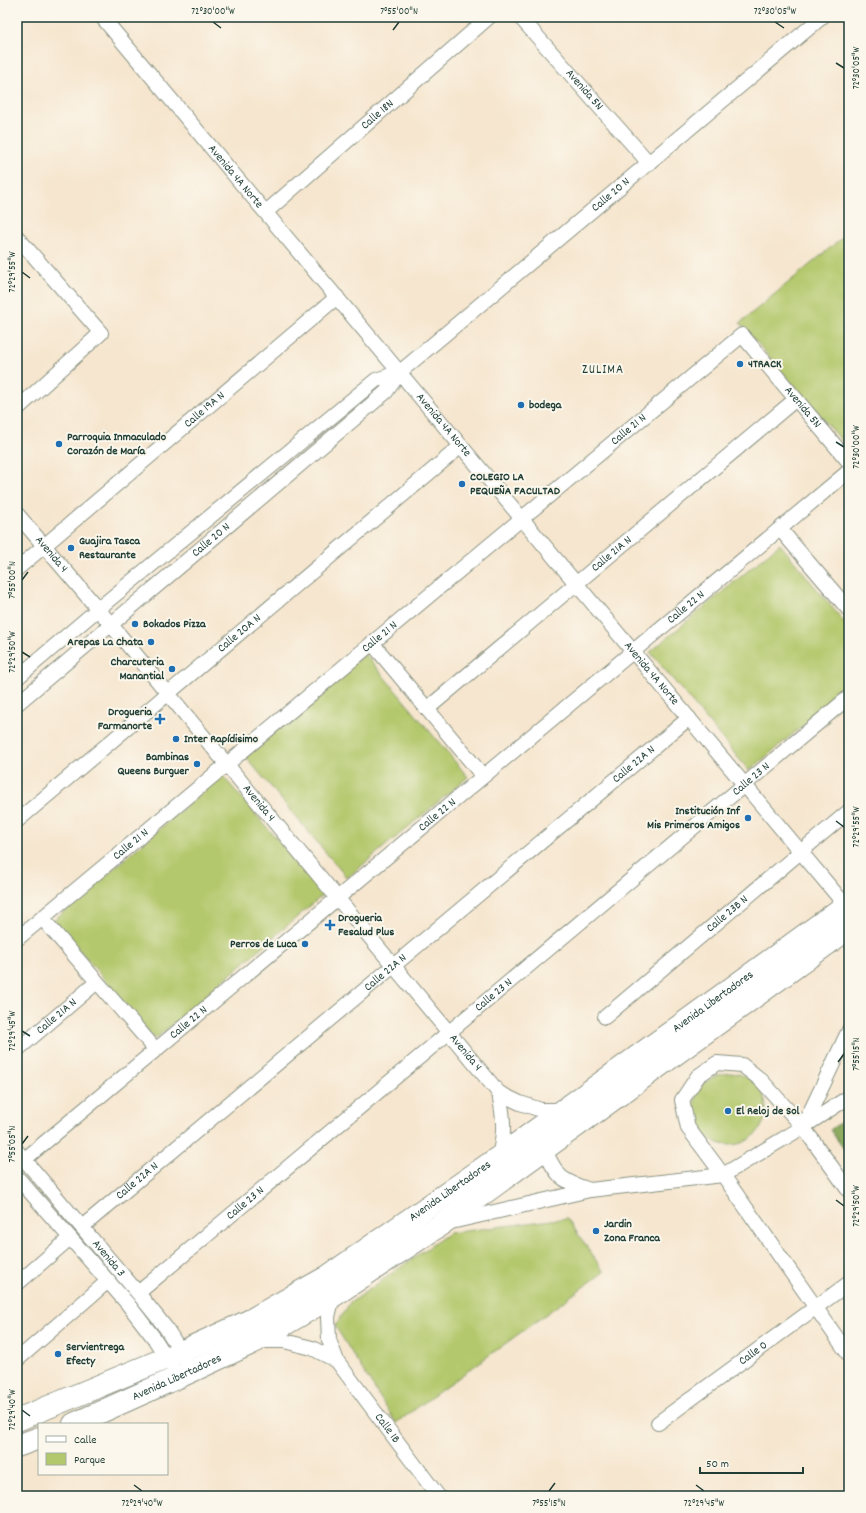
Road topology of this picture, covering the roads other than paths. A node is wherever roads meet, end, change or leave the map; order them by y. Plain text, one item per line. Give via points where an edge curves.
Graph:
1 (102, 17) edge
2 (489, 17) edge
3 (520, 17) edge
4 (822, 17) edge
5 (649, 163) junction
6 (266, 212) junction
7 (17, 237) edge
8 (336, 297) junction
9 (742, 335) joint
10 (400, 372) junction
11 (796, 399) junction
12 (17, 409) edge
13 (461, 446) junction
14 (849, 462) edge
15 (849, 471) edge
16 (17, 514) edge
17 (522, 518) junction
18 (780, 528) junction
19 (44, 546) junction
20 (17, 569) edge
21 (576, 583) junction
22 (98, 609) junction
23 (849, 610) edge
24 (110, 624) junction
25 (372, 643) junction
26 (633, 651) junction
27 (17, 678) edge
28 (167, 693) junction
29 (849, 697) edge
30 (17, 704) edge
31 (427, 708) junction
32 (689, 718) junction
33 (226, 764) junction
34 (483, 776) junction
35 (745, 785) junction
36 (849, 811) edge
37 (17, 821) edge
38 (801, 852) junction
39 (337, 898) junction
40 (847, 905) edge
41 (42, 918) junction
42 (849, 928) edge
43 (17, 939) edge
44 (393, 965) junction
45 (97, 982) junction
46 (605, 1017) dead end
47 (849, 1030) edge
48 (449, 1032) junction
49 (17, 1050) edge
50 (156, 1050) junction
51 (499, 1093) junction
52 (849, 1096) edge
53 (564, 1110) junction
54 (803, 1127) junction
55 (544, 1149) junction
56 (21, 1155) edge
57 (499, 1157) junction
58 (17, 1176) edge
59 (723, 1176) junction
60 (590, 1190) junction
61 (849, 1191) edge
62 (440, 1225) junction
63 (82, 1227) junction
64 (70, 1238) junction
65 (108, 1281) junction
66 (849, 1283) edge
67 (17, 1284) edge
68 (138, 1293) junction
69 (333, 1296) junction
70 (815, 1308) junction
71 (256, 1340) junction
72 (174, 1355) junction
73 (849, 1355) edge
74 (17, 1360) edge
75 (337, 1361) junction
76 (187, 1373) junction
77 (17, 1420) edge
78 (76, 1423) edge
79 (658, 1423) dead end
80 (38, 1438) edge
81 (17, 1446) edge
82 (438, 1496) edge

1 - 6 street, Avenida 4A Norte
2 - 6 street, Calle 18N
3 - 5 street, Avenida 5N
4 - 5 street, Calle 20 N
5 - 10 street, Calle 20 N
6 - 8 street, Avenida 4A Norte
7 - 12 street via 102,333
8 - 10 street, Avenida 4A Norte
8 - 19 street, Calle 19A N
9 - 11 street, Avenida 5N
9 - 17 street, Calle 21 N
10 - 13 street, Avenida 4A Norte
10 - 22 street, Calle 20 N via 376,380
10 - 24 street, Calle 20 N via 386,392
11 - 14 street, Avenida 5N
11 - 21 street, Calle 21A N
13 - 17 street, Avenida 4A Norte
13 - 28 street, Calle 20A N
15 - 18 street, Calle 22 N
16 - 19 street, Avenida 4
17 - 21 street, Avenida 4A Norte
17 - 25 street, Calle 21 N
18 - 23 street
18 - 26 street, Calle 22 N
19 - 20 street, Calle 19A N
19 - 22 street, Avenida 4
21 - 26 street, Avenida 4A Norte
21 - 31 street, Calle 21A N
22 - 24 street, Avenida 4
22 - 27 street, Calle 20 N
24 - 28 street, Avenida 4
24 - 30 street, Calle 20 N
25 - 31 street
25 - 33 street, Calle 21 N
26 - 32 street, Avenida 4A Norte
26 - 34 street, Calle 22 N
28 - 33 street, Avenida 4
28 - 37 street, Calle 20A N
29 - 35 street, Calle 23 N
31 - 34 street
32 - 35 street, Avenida 4A Norte
32 - 44 street, Calle 22A N
33 - 39 street, Avenida 4
33 - 41 street, Calle 21 N
34 - 39 street, Calle 22 N
35 - 38 street, Avenida 4A Norte
35 - 48 street, Calle 23 N
36 - 38 street, Calle 23B N
38 - 40 street, Avenida 4A Norte
38 - 46 street, Calle 23B N
39 - 44 street, Avenida 4
39 - 50 street, Calle 22 N
40 - 53 main road, Avenida Libertadores
41 - 43 street, Calle 21 N
41 - 45 street
42 - 55 main road, Avenida Libertadores
44 - 48 street, Avenida 4
44 - 63 street, Calle 22A N
45 - 49 street, Calle 21A N
45 - 50 street
47 - 54 street
48 - 51 street, Avenida 4
48 - 68 street, Calle 23 N
50 - 56 street, Calle 22 N
51 - 53 street, Avenida 4 via 541,1110
51 - 57 street, Avenida 4 via 504,1137
52 - 54 street
53 - 57 main road, Avenida Libertadores
54 - 59 street
54 - 59 street via 761,1080 742,1065 717,1063 698,1076 682,1100 688,1128
54 - 61 street
55 - 60 street via 561,1178
55 - 62 main road, Avenida Libertadores
56 - 63 street, Avenida 3
57 - 72 main road, Avenida Libertadores via 327,1277 249,1322
58 - 64 street, Avenida 3
59 - 60 street
59 - 70 street
60 - 62 street
62 - 69 main road, Avenida Libertadores
63 - 68 street, Avenida 3
64 - 65 street, Avenida 3
64 - 67 street
65 - 72 street, Avenida 3 via 150,1332
65 - 74 street
66 - 70 street, Calle 0
68 - 72 street, Avenida 3 via 166,1328
69 - 71 main road, Avenida Libertadores
69 - 75 street, Calle 1B via 328,1317 329,1340
70 - 73 street
70 - 79 street, Calle 0
71 - 75 street, Calle 1B via 291,1342 312,1348
71 - 76 main road, Avenida Libertadores
72 - 76 street, Avenida 3
72 - 77 main road, Avenida Libertadores
75 - 82 street, Calle 1B
76 - 78 main road, Avenida Libertadores
80 - 81 main road

